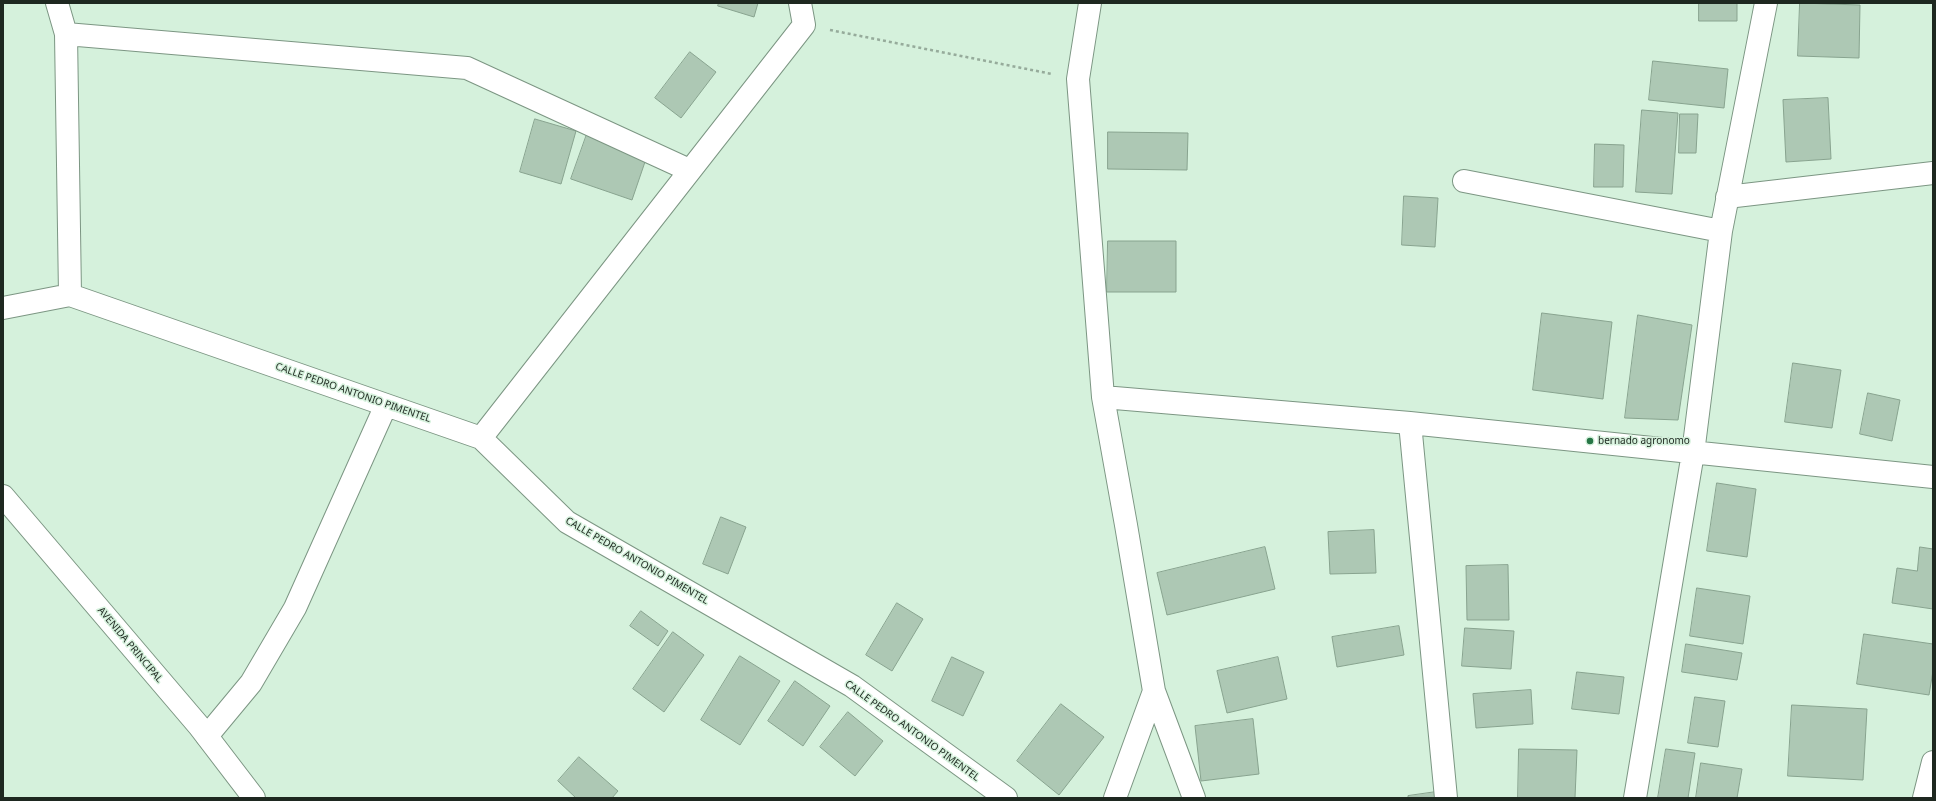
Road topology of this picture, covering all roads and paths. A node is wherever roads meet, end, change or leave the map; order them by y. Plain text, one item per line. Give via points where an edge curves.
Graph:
1 (57, 3) edge
2 (800, 3) edge
3 (1090, 3) edge
4 (1766, 3) edge
5 (804, 25) junction
6 (66, 34) junction
7 (1078, 79) junction
8 (689, 170) junction
9 (1933, 173) edge
10 (1464, 181) dead end
11 (1728, 197) junction
12 (1721, 231) junction
13 (70, 296) junction
14 (3, 308) edge
15 (1103, 397) junction
16 (386, 405) junction
17 (1410, 422) junction
18 (481, 438) junction
19 (1693, 453) junction
20 (1933, 477) edge
21 (3, 496) edge
22 (1154, 691) junction
23 (206, 736) junction
24 (1933, 762) edge
25 (254, 798) edge
26 (1006, 798) edge
27 (1115, 798) edge
28 (1194, 798) edge
29 (1446, 798) edge
30 (1635, 798) edge
31 (1924, 798) edge

1 - 6 street
2 - 5 street
3 - 7 street
4 - 11 street
5 - 7 path
5 - 8 street
6 - 8 street via 467,68
6 - 13 street
7 - 15 street
8 - 18 street
9 - 11 street
10 - 12 street
11 - 12 street
12 - 19 street
13 - 14 street, CALLE PEDRO ANTONIO PIMENTEL
13 - 16 street, CALLE PEDRO ANTONIO PIMENTEL
15 - 17 street
15 - 22 street
16 - 18 street, CALLE PEDRO ANTONIO PIMENTEL
16 - 23 street via 295,608 251,683
17 - 19 street
17 - 29 street
18 - 26 street, CALLE PEDRO ANTONIO PIMENTEL via 567,522 852,686
19 - 20 street
19 - 30 street
21 - 23 street, AVENIDA PRINCIPAL
22 - 27 street
22 - 28 street
23 - 25 street, AVENIDA PRINCIPAL
24 - 31 street

